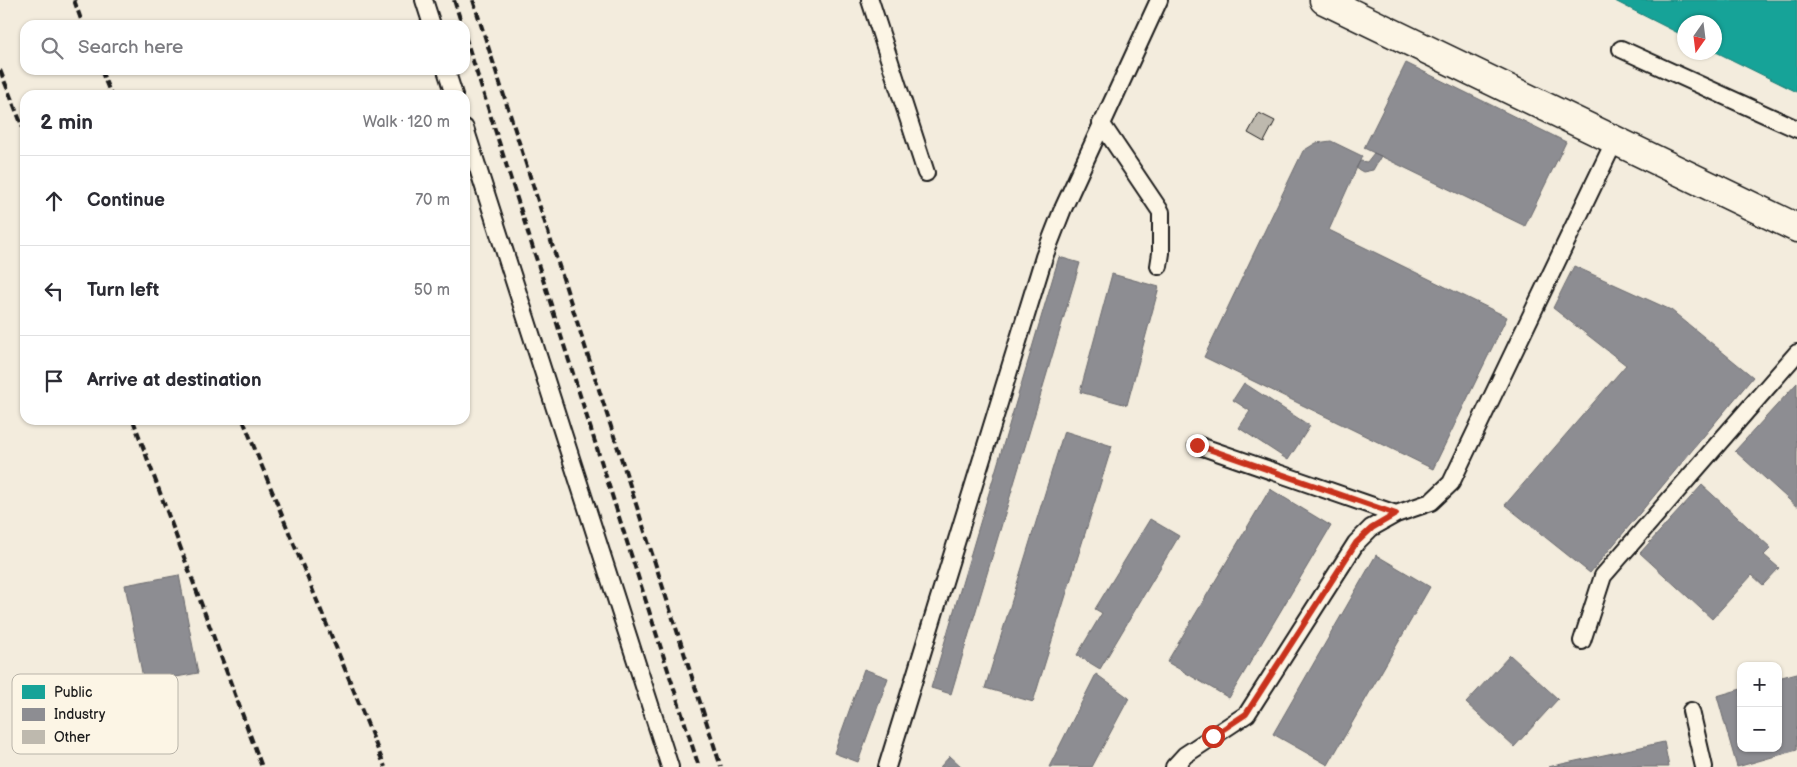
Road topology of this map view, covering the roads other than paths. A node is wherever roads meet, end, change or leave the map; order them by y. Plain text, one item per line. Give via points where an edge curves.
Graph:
1 (424, 0) edge
2 (870, 0) edge
3 (1159, 0) edge
4 (1324, 0) edge
5 (430, 20) edge
6 (1621, 49) dead end
7 (448, 75) edge
8 (452, 90) edge
9 (1101, 124) junction
10 (1797, 129) edge
11 (1615, 140) junction
12 (470, 144) edge
13 (926, 173) dead end
14 (1797, 228) edge
15 (1159, 266) dead end
16 (1797, 353) edge
17 (1197, 445) dead end
18 (1396, 514) junction
19 (1582, 641) dead end
20 (1691, 711) dead end
21 (670, 767) edge
22 (887, 767) edge
23 (1174, 767) edge
24 (1704, 767) edge

1 - 5 lane
2 - 13 lane
3 - 9 lane
4 - 11 street
6 - 10 lane
7 - 8 lane
9 - 15 lane via 1161,212
9 - 22 lane via 1044,257
11 - 14 street
11 - 18 lane via 1451,483 1431,502
12 - 21 lane
16 - 19 lane via 1603,576
17 - 18 lane
18 - 23 lane via 1372,528 1356,543 1246,714 1184,755
20 - 24 lane

